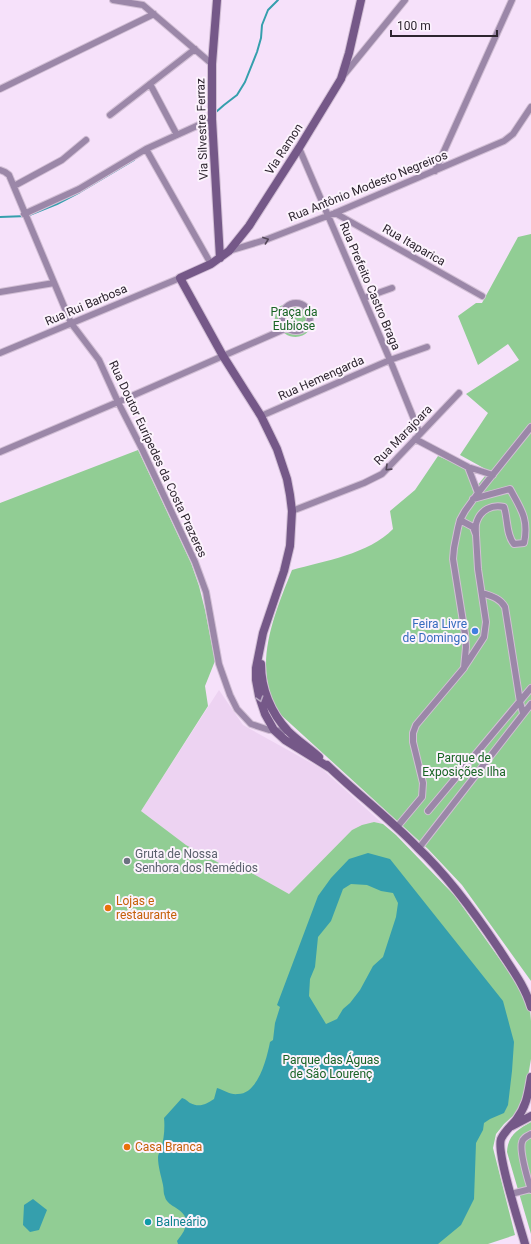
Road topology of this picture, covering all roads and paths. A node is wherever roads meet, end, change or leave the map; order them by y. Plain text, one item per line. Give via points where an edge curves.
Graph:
1 (113, 0) edge
2 (217, 0) edge
3 (361, 0) edge
4 (405, 0) edge
5 (512, 0) edge
6 (154, 14) junction
7 (195, 49) junction
8 (212, 64) junction
9 (341, 79) junction
10 (150, 84) junction
11 (0, 89) edge
12 (531, 107) edge
13 (110, 115) dead end
14 (212, 119) junction
15 (177, 135) junction
16 (86, 140) dead end
17 (299, 148) junction
18 (146, 149) junction
19 (0, 170) edge
20 (435, 171) junction
21 (14, 186) junction
22 (335, 213) junction
23 (24, 214) junction
24 (328, 216) junction
25 (229, 251) junction
26 (220, 258) junction
27 (211, 264) junction
28 (180, 278) junction
29 (54, 283) junction
30 (392, 288) dead end
31 (0, 292) edge
32 (482, 296) dead end
33 (364, 298) junction
34 (72, 323) junction
35 (287, 328) junction
36 (427, 347) dead end
37 (0, 353) edge
38 (223, 356) junction
39 (390, 360) junction
40 (459, 393) dead end
41 (118, 402) junction
42 (261, 416) junction
43 (531, 426) edge
44 (420, 434) junction
45 (415, 440) junction
46 (0, 452) edge
47 (468, 467) junction
48 (493, 475) junction
49 (478, 493) junction
50 (473, 499) junction
51 (292, 512) junction
52 (460, 520) junction
53 (476, 535) junction
54 (482, 593) junction
55 (260, 647) junction
56 (464, 668) junction
57 (531, 688) edge
58 (520, 702) junction
59 (531, 704) edge
60 (524, 713) junction
61 (274, 730) junction
62 (288, 731) junction
63 (330, 768) junction
64 (428, 811) dead end
65 (397, 827) junction
66 (419, 848) junction
67 (531, 1007) edge
68 (531, 1077) edge
69 (529, 1102) edge
70 (531, 1116) edge
71 (510, 1128) junction
72 (531, 1134) edge
73 (531, 1189) edge
74 (511, 1194) junction
75 (522, 1243) edge

1 - 6 street via 143,5
2 - 8 main road, Via Silvestre Ferraz
3 - 9 main road, Via Ramon
4 - 9 street
5 - 20 street
6 - 7 street
6 - 11 street
7 - 8 street
7 - 10 street
8 - 14 main road, Via Silvestre Ferraz
9 - 17 main road, Via Ramon
10 - 13 street
10 - 15 street
12 - 20 street, Rua Antônio Modesto Negreiros via 513,134 504,141
14 - 15 street
14 - 26 main road, Via Silvestre Ferraz
15 - 18 street
16 - 21 street via 62,160
17 - 24 street, Rua Prefeito Castro Braga
17 - 25 main road, Via Ramon
18 - 23 street via 79,189
18 - 27 street
19 - 21 street, Rua Doutor Eurípedes da Costa Prazeres via 9,175
20 - 22 street, Rua Antônio Modesto Negreiros
21 - 23 street, Rua Doutor Eurípedes da Costa Prazeres
22 - 24 street, Rua Antônio Modesto Negreiros
22 - 32 street, Rua Itaparica
23 - 29 street, Rua Doutor Eurípedes da Costa Prazeres
25 -> 24 street, Rua Antônio Modesto Negreiros
24 - 33 street, Rua Prefeito Castro Braga
25 - 26 main road, Via Ramon
26 - 27 main road, Via Ramon
27 - 28 main road, Via Ramon
28 - 34 street, Rua Rui Barbosa
28 - 38 main road
29 - 31 street
29 - 34 street, Rua Doutor Eurípedes da Costa Prazeres
30 - 33 street
33 - 39 street, Rua Prefeito Castro Braga
34 - 37 street, Rua Rui Barbosa
34 - 41 street, Rua Doutor Eurípedes da Costa Prazeres via 99,360
35 - 35 street via 293,331 306,326 309,312 304,306 298,303 285,308 282,322
35 - 38 street
36 - 39 street, Rua Hemengarda
38 - 41 street
38 - 42 main road
39 - 42 street, Rua Hemengarda
39 - 44 street, Rua Prefeito Castro Braga
40 - 44 street, Rua Marajoara
41 - 46 street
41 - 61 street, Rua Doutor Eurípedes da Costa Prazeres via 173,513 201,578 210,608 219,664 230,695 237,709 251,724
42 - 51 main road via 282,464
43 - 48 street
44 - 45 street, Rua Marajoara
45 - 47 street
45 -> 51 street, Rua Marajoara via 375,478
47 - 48 street
47 - 49 street
48 - 49 street
49 - 50 street
50 - 52 street
50 - 53 street via 510,489 523,513 527,531 524,543 514,544 509,534 504,507 495,506 486,509 478,519
51 - 55 main road via 290,546
52 - 53 street via 473,527
52 - 56 street via 453,559 465,634
53 - 54 street
54 - 56 street via 486,622 484,637
54 - 58 street via 494,596 505,607
55 -> 61 main road via 256,668 257,688 265,714
55 - 62 main road via 261,675 267,698
56 - 65 street via 416,725 413,742 423,783 422,797
57 - 58 street
58 - 60 street
58 - 64 street
59 - 60 street
60 - 66 street
61 - 62 street, Rua Doutor Eurípedes da Costa Prazeres
61 - 63 main road
62 - 63 main road
63 - 65 main road
65 - 66 main road
66 - 67 main road via 483,925 520,982
68 - 69 main road
69 - 71 main road
70 - 71 main road
71 - 74 main road via 499,1144
72 - 73 street via 521,1143
73 - 74 street
74 - 75 main road

